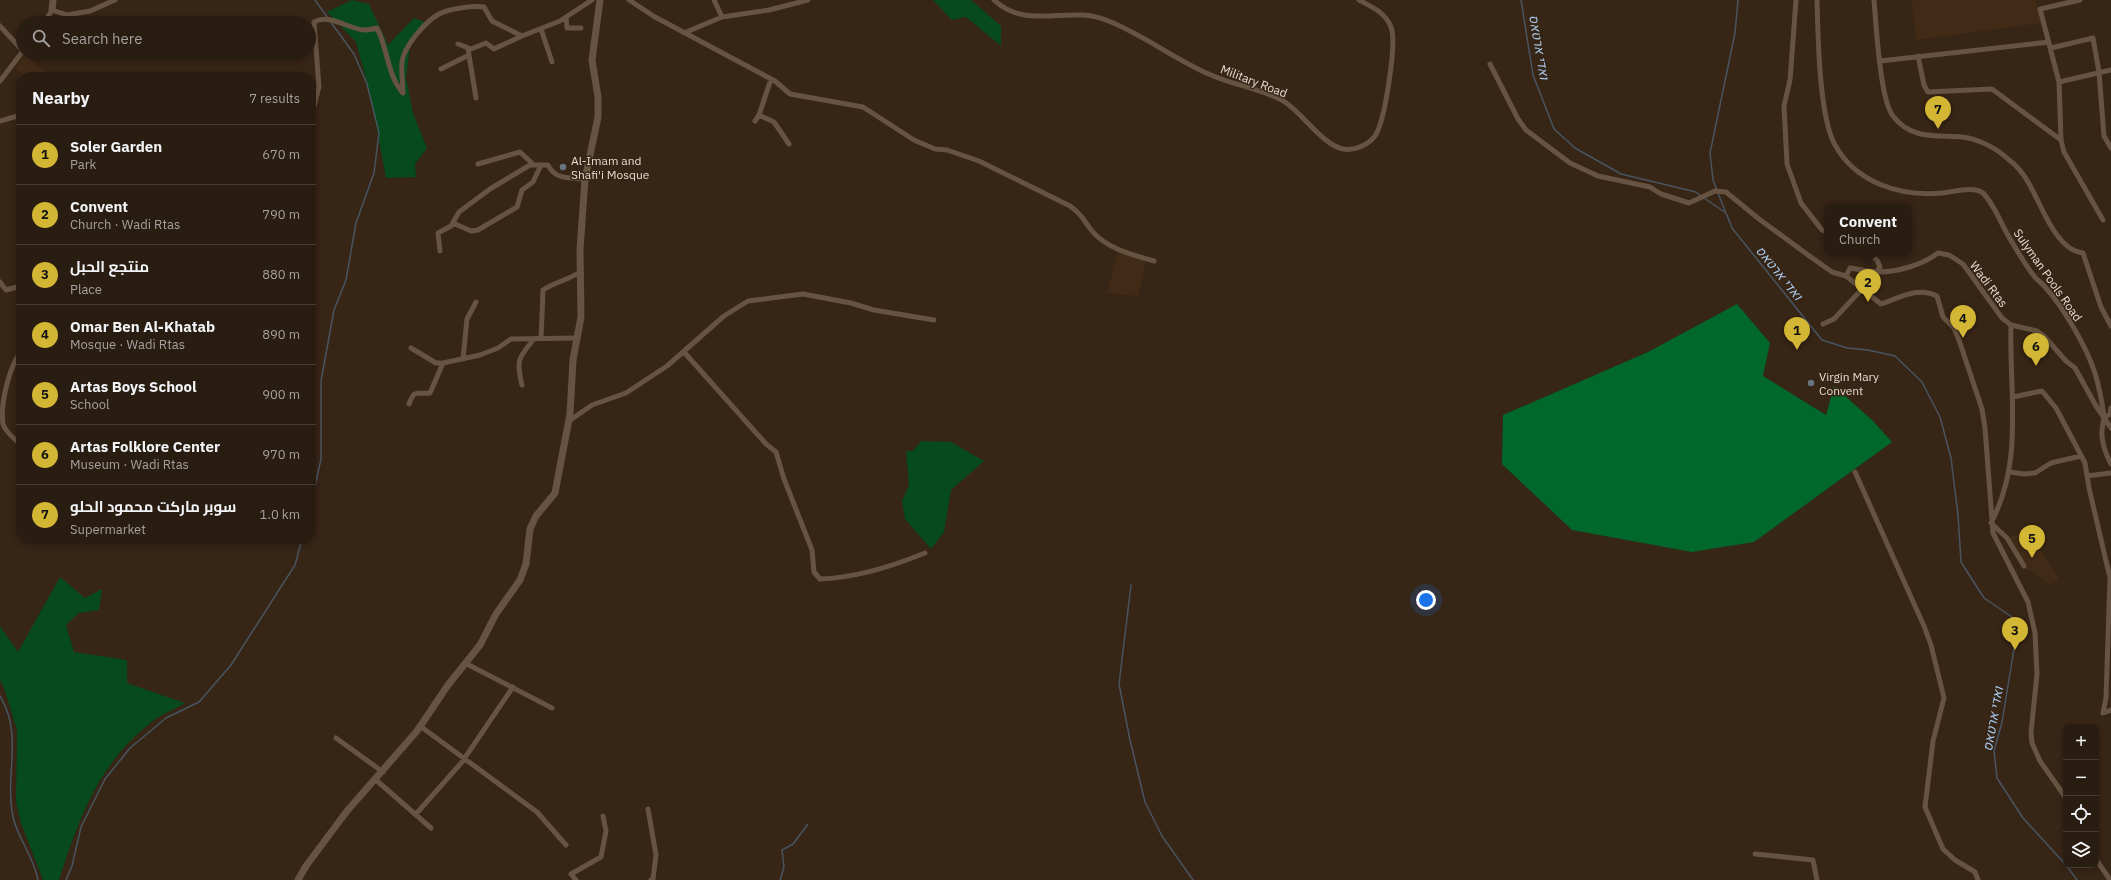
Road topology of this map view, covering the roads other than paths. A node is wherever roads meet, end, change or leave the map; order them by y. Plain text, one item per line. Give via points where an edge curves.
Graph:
1 (53, 0) edge
2 (115, 0) edge
3 (592, 0) edge
4 (600, 0) edge
5 (629, 0) edge
6 (714, 0) edge
7 (808, 0) edge
8 (994, 0) edge
9 (1359, 0) edge
10 (1796, 0) edge
11 (1817, 0) edge
12 (1874, 0) edge
13 (2080, 0) edge
14 (52, 10) junction
15 (48, 16) edge
16 (722, 16) junction
17 (566, 17) junction
18 (316, 21) edge
19 (0, 26) edge
20 (581, 28) dead end
21 (541, 29) junction
22 (684, 33) junction
23 (522, 36) junction
24 (16, 43) edge
25 (458, 44) dead end
26 (2050, 45) junction
27 (316, 48) edge
28 (468, 49) junction
29 (469, 55) junction
30 (1918, 56) junction
31 (16, 60) edge
32 (1880, 61) junction
33 (552, 62) dead end
34 (1490, 64) dead end
35 (441, 69) dead end
36 (2111, 70) edge
37 (2099, 72) junction
38 (771, 80) junction
39 (0, 81) edge
40 (2060, 82) junction
41 (476, 98) dead end
42 (316, 99) edge
43 (759, 115) junction
44 (16, 116) edge
45 (0, 121) edge
46 (755, 121) dead end
47 (2060, 140) junction
48 (789, 144) dead end
49 (2111, 148) edge
50 (478, 164) dead end
51 (534, 165) junction
52 (541, 165) junction
53 (585, 179) junction
54 (2103, 220) dead end
55 (453, 223) junction
56 (1824, 231) edge
57 (440, 250) dead end
58 (1871, 256) edge
59 (1154, 261) dead end
60 (580, 272) junction
61 (1877, 272) junction
62 (1846, 276) junction
63 (0, 282) edge
64 (16, 287) edge
65 (1863, 288) junction
66 (476, 302) dead end
67 (934, 320) dead end
68 (1823, 324) dead end
69 (2011, 325) junction
70 (2111, 326) edge
71 (577, 338) junction
72 (534, 339) junction
73 (541, 340) junction
74 (411, 348) dead end
75 (684, 352) junction
76 (16, 358) edge
77 (463, 359) junction
78 (443, 363) junction
79 (522, 385) dead end
80 (2013, 397) junction
81 (409, 404) dead end
82 (2111, 408) edge
83 (2104, 418) junction
84 (569, 421) junction
85 (2111, 428) edge
86 (16, 439) edge
87 (2081, 456) junction
88 (2111, 464) edge
89 (1855, 472) dead end
90 (2009, 472) junction
91 (2111, 473) edge
92 (2087, 476) junction
93 (1991, 523) junction
94 (925, 553) dead end
95 (2024, 566) dead end
96 (465, 663) junction
97 (513, 687) junction
98 (552, 708) dead end
99 (2111, 710) edge
100 (420, 726) junction
101 (336, 738) dead end
102 (464, 759) junction
103 (382, 772) junction
104 (376, 780) junction
105 (2065, 796) edge
106 (648, 809) dead end
107 (416, 814) junction
108 (603, 816) dead end
109 (431, 828) dead end
110 (566, 845) dead end
111 (1755, 854) dead end
112 (2099, 864) edge
113 (298, 880) edge
114 (576, 880) edge
115 (651, 880) edge
116 (1817, 880) edge
117 (1978, 880) edge
118 (2110, 880) edge

1 - 14 street
2 - 14 street via 90,11 66,15
3 - 17 street
4 - 53 street via 592,60 598,97 598,117
5 - 22 street
6 - 16 street
7 - 16 street via 769,10
8 - 9 street, Military Road via 1008,10 1026,16 1071,14 1105,19 1210,75 1284,101 1329,142 1343,149 1352,149 1369,143 1380,128 1394,40 1387,19
10 - 56 street via 1790,80 1784,106 1787,164 1802,203
11 - 83 street, Sulyman Pools Road via 1824,106 1828,129 1835,145 1848,162 1860,172 1892,190 1929,194 1975,189 1983,192 2008,237 2034,277 2056,301 2090,358 2097,379
12 - 32 street
13 - 26 street via 2040,9
14 - 15 street
16 - 22 street
17 - 20 street via 567,28
17 - 21 street
18 - 23 street via 329,20 364,30 377,28 388,65 397,87 403,93 402,61 412,41 426,24 440,13 477,5 484,7 492,21
19 - 24 street
21 - 23 street
21 - 33 street
22 - 38 street
23 - 28 street via 494,49 486,43
25 - 28 street
26 - 30 street
26 - 37 street via 2093,38
26 - 40 street
27 - 42 street via 319,87
28 - 29 street
29 - 35 street
29 - 41 street
30 - 32 street
30 - 47 street via 1928,92 1992,89
31 - 39 street
32 - 70 street via 1889,110 1895,119 1925,136 1975,140 1992,147 2019,169 2028,181 2046,218 2063,242 2070,250 2083,252 2101,307
34 - 62 street via 1526,130 1570,163 1598,176 1650,187 1661,194 1689,203 1715,191 1726,192 1759,220 1832,272
36 - 37 street
37 - 40 street
37 - 49 street via 2104,136
38 - 43 street
38 - 59 street via 790,94 864,107 914,140 935,149 947,150 978,161 1070,206 1082,214 1093,232 1116,249
40 - 47 street
43 - 46 street
43 - 48 street via 774,122
44 - 45 street
47 - 54 street
50 - 51 street via 520,152
51 - 52 street
51 - 55 street via 490,188 459,212
52 - 53 street via 548,165 551,172 557,176
52 - 55 street via 533,182 522,190 517,207 478,230 471,231
53 - 60 street
55 - 57 street via 438,233
58 - 61 street via 1877,260 1880,267
60 - 71 street via 580,317
60 - 73 street via 543,290
61 - 62 street, Wadi Rtas via 1850,268
61 - 69 street, Wadi Rtas via 1909,267 1930,260 1938,253 1949,255 1963,264 2002,318
62 - 65 street
63 - 64 street via 6,290
65 - 68 street via 1837,316
65 - 93 street via 1881,304 1907,294 1929,291 1937,296 1945,320 1954,328 1983,415
66 - 77 street via 467,319
67 - 75 street via 803,294 748,300 724,316
69 - 80 street
69 - 83 street via 2037,331 2044,336 2074,368
71 - 73 street
71 - 84 street
72 - 73 street
72 - 77 street via 511,339 498,348
72 - 79 street via 519,357 517,367
74 - 78 street via 436,362
75 - 84 street via 626,393 592,404
75 - 94 street via 776,452 812,550 814,572 820,579 898,564
76 - 86 street via 6,384 3,414 3,425
77 - 78 street
78 - 81 street via 430,393 418,392 412,395
80 - 87 street via 2042,391 2056,408
80 - 90 street via 2013,453
82 - 83 street via 2110,414
83 - 85 street
83 - 88 street via 2102,432
84 - 96 street via 558,484 555,493 536,516 530,529 520,580 496,614 480,644
87 - 90 street via 2051,463 2035,473
87 - 92 street
89 - 117 street via 1868,498 1881,535 1924,626 1942,685 1944,698 1933,741 1925,807 1943,849 1975,872
90 - 93 street via 2004,497
91 - 92 street
92 - 99 street via 2110,578 2106,698 2103,713
93 - 95 street via 2007,538
93 - 105 street via 2000,551 2028,602 2035,633 2037,674 2032,743 2040,761
96 - 97 street
96 - 100 street
97 - 98 street
97 - 102 street
100 - 102 street
100 - 103 street
101 - 103 street
102 - 107 street
102 - 110 street via 537,812
103 - 104 street
104 - 107 street
104 - 113 street via 347,811
106 - 115 street via 656,855
107 - 109 street
108 - 114 street via 606,831 601,857 572,874
111 - 116 street via 1813,860
112 - 118 street

